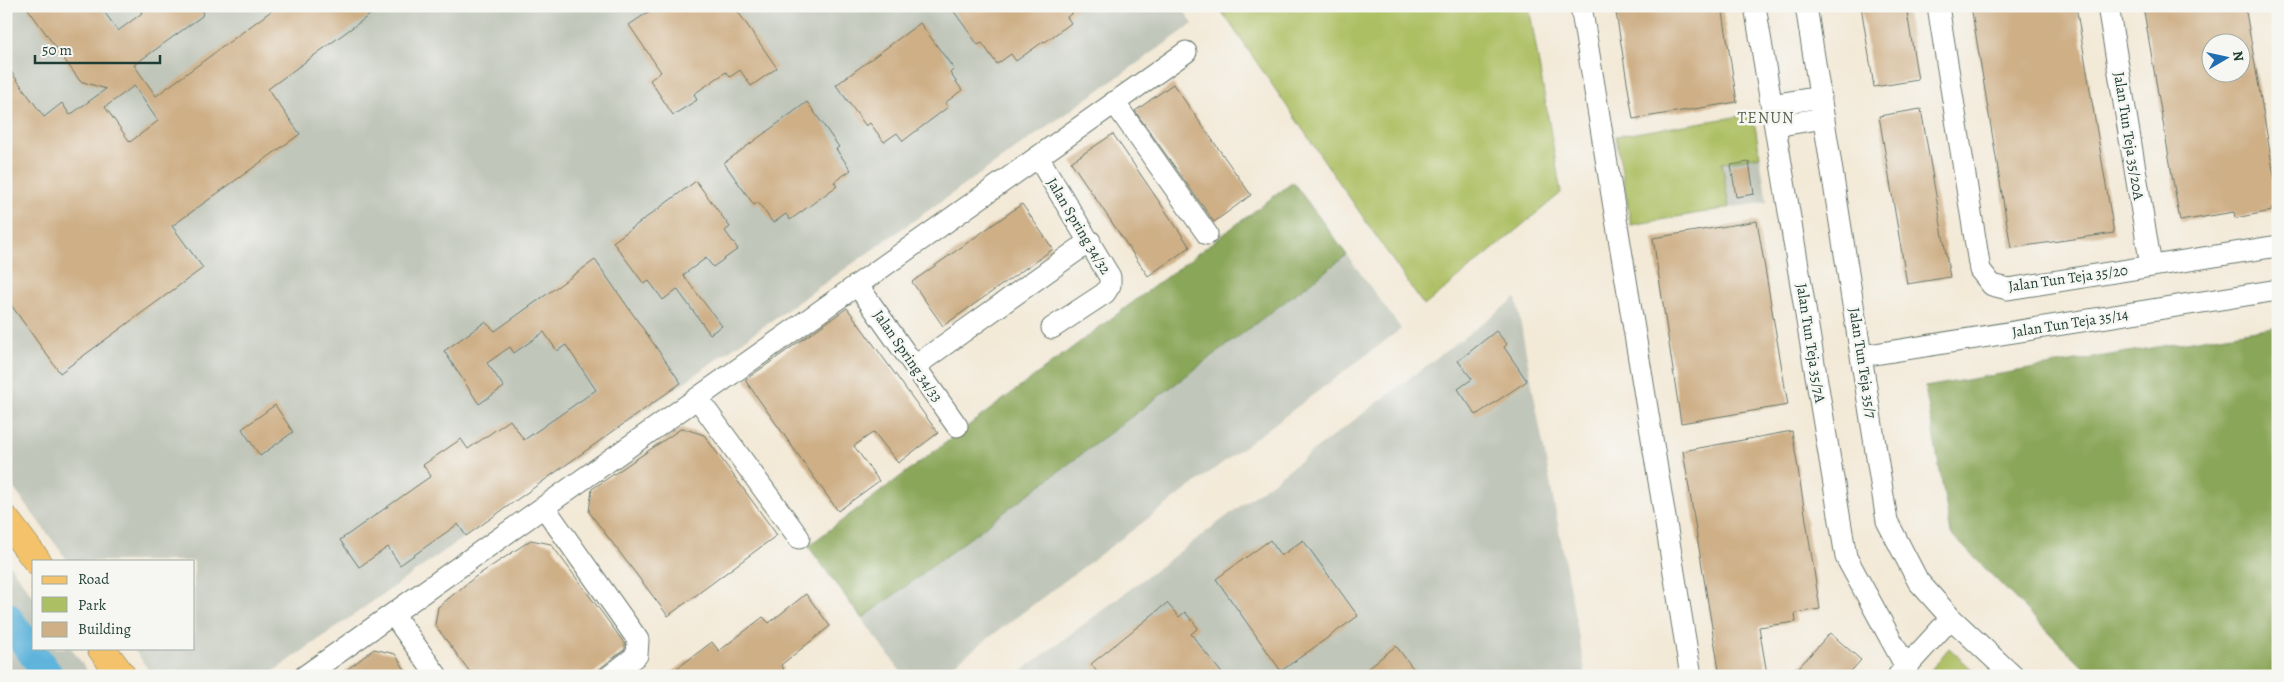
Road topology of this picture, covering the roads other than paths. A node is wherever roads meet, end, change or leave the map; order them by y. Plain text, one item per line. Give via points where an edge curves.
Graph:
1 (1581, 6) edge
2 (1755, 6) edge
3 (1806, 6) edge
4 (1938, 6) edge
5 (2108, 6) edge
6 (1186, 52) dead end
7 (1114, 102) junction
8 (1772, 105) junction
9 (1822, 108) junction
10 (1775, 126) junction
11 (1038, 157) junction
12 (1207, 234) dead end
13 (1090, 241) junction
14 (2278, 246) edge
15 (2151, 266) junction
16 (858, 286) junction
17 (2278, 290) edge
18 (1052, 328) dead end
19 (1862, 356) junction
20 (915, 366) junction
21 (698, 399) junction
22 (957, 426) dead end
23 (544, 507) junction
24 (6, 520) edge
25 (800, 538) dead end
26 (35, 560) edge
27 (393, 614) junction
28 (1950, 618) junction
29 (103, 650) edge
30 (1902, 671) edge
31 (122, 676) edge
32 (305, 676) edge
33 (437, 676) edge
34 (610, 676) edge
35 (1691, 676) edge
36 (2013, 676) edge

1 - 35 street
2 - 8 street, Jalan Tun Teja 35/7A
3 - 9 street, Jalan Tun Teja 35/7
4 - 15 street, Jalan Tun Teja 35/20 via 1980,270 1992,284 2008,289
5 - 15 street, Jalan Tun Teja 35/20A
6 - 7 street
7 - 11 street
7 - 12 street
8 - 9 street
8 - 10 street, Jalan Tun Teja 35/7A
9 - 10 street
9 - 19 street, Jalan Tun Teja 35/7
10 - 30 street, Jalan Tun Teja 35/7A via 1846,557
11 - 13 street, Jalan Spring 34/32
11 - 16 street
13 - 18 street, Jalan Spring 34/32 via 1110,276 1110,285 1105,293
13 - 20 street
14 - 15 street, Jalan Tun Teja 35/20
16 - 20 street, Jalan Spring 34/33
16 - 21 street
17 - 19 street, Jalan Tun Teja 35/14
19 - 28 street, Jalan Tun Teja 35/7 via 1887,521 1918,581
20 - 22 street, Jalan Spring 34/33
21 - 23 street
21 - 25 street
23 - 27 street
23 - 34 street via 638,640 636,655
24 - 26 main road
27 - 32 street
27 - 33 street
28 - 30 street, Jalan Tun Teja 35/7A
28 - 36 street, Jalan Tun Teja 35/7
29 - 31 main road

